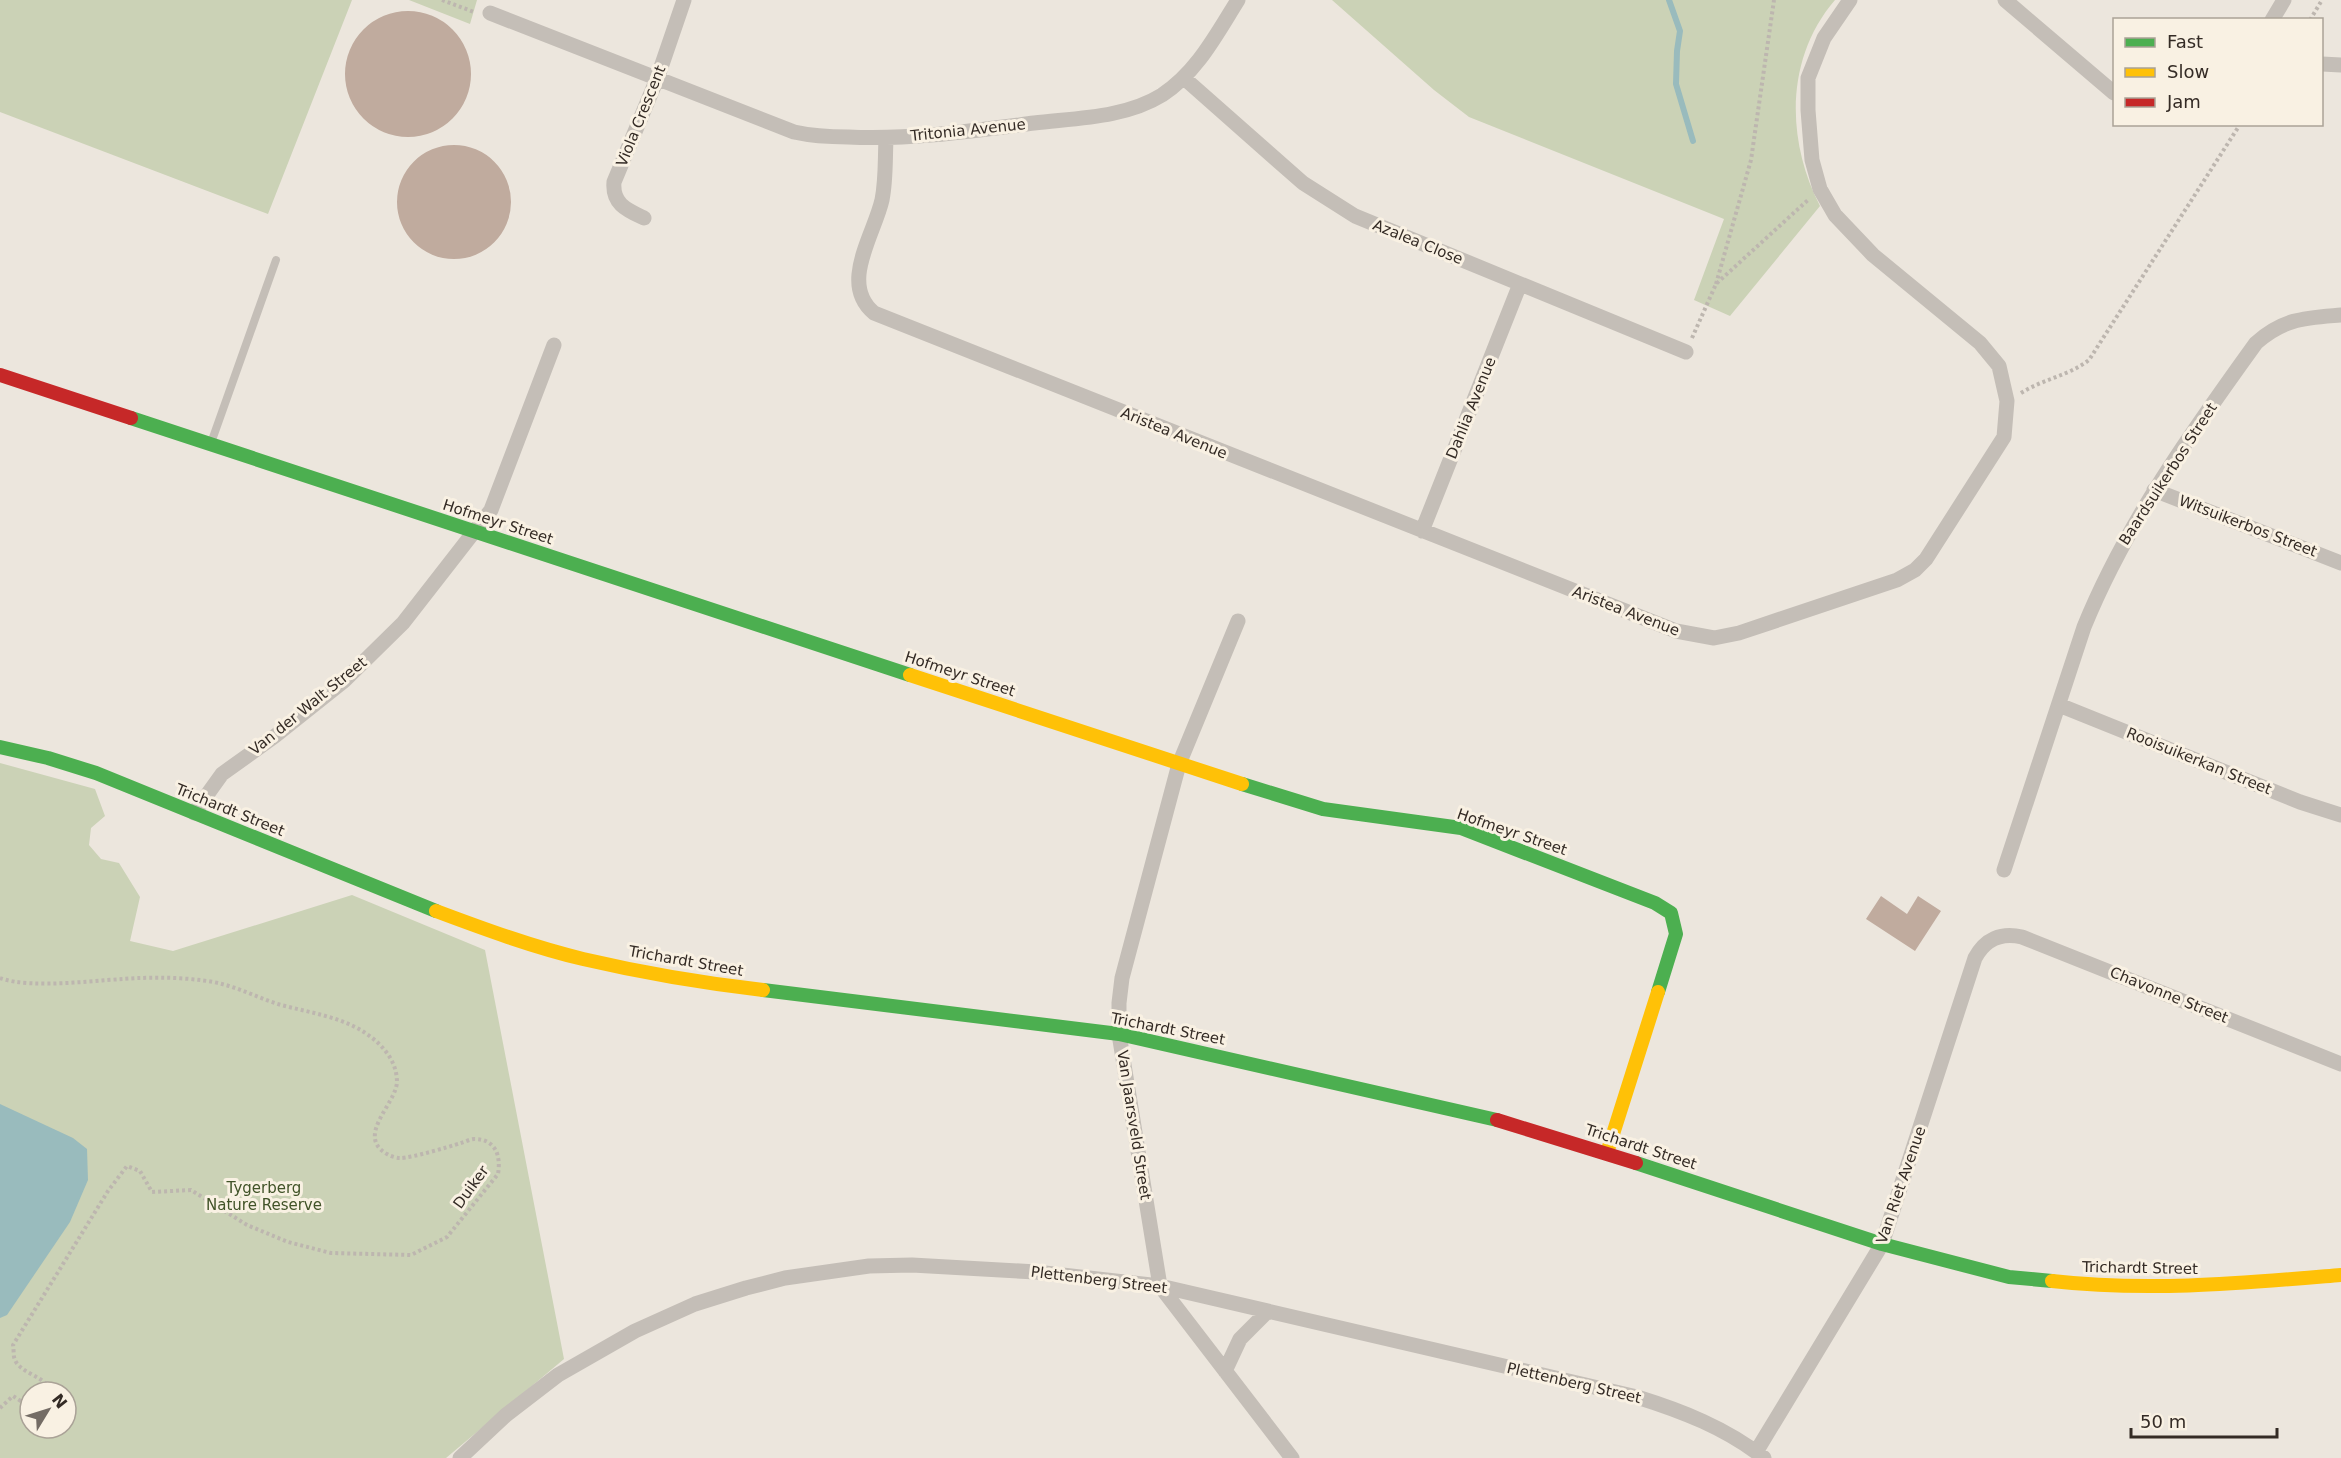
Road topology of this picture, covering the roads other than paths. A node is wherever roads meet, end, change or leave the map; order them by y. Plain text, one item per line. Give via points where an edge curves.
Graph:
1 (684, 0) edge
2 (1238, 0) edge
3 (1850, 0) edge
4 (2005, 0) edge
5 (2284, 0) edge
6 (490, 13) road end
7 (2273, 18) edge
8 (2323, 64) edge
9 (2341, 65) edge
10 (1184, 78) junction
11 (657, 79) junction
12 (2113, 91) edge
13 (886, 139) junction
14 (644, 218) dead end
15 (276, 261) dead end
16 (1520, 284) junction
17 (2341, 315) edge
18 (554, 345) dead end
19 (1686, 352) road end
20 (0, 375) edge
21 (210, 444) junction
22 (2154, 490) junction
23 (1422, 531) junction
24 (475, 532) junction
25 (2341, 563) edge
26 (1238, 621) dead end
27 (2059, 705) junction
28 (0, 747) edge
29 (1179, 764) junction
30 (194, 813) junction
31 (2341, 815) edge
32 (2004, 870) dead end
33 (1996, 937) joint
34 (1119, 1034) junction
35 (2341, 1064) edge
36 (1606, 1153) junction
37 (1882, 1244) junction
38 (2341, 1275) edge
39 (1160, 1286) junction
40 (1268, 1311) junction
41 (1225, 1371) junction
42 (1760, 1455) edge
43 (460, 1458) edge
44 (1292, 1458) edge

1 - 11 street, Viola Crescent
2 - 10 street, Tritonia Avenue
3 - 23 street, Aristea Avenue via 1824,38 1808,78 1812,160 1820,189 1835,215 1873,255 1980,343 1999,366 2007,401 2004,437 1926,559 1897,580 1714,638 1676,631
4 - 12 street
5 - 7 street
6 - 11 street, Tritonia Avenue
8 - 9 street
10 - 13 street, Tritonia Avenue via 1148,102 1117,112
10 - 16 street, Azalea Close via 1303,183 1355,216
11 - 13 street, Tritonia Avenue via 794,132
11 - 14 street, Viola Crescent via 613,189 624,209
13 - 23 street, Aristea Avenue via 881,203 858,276 859,294 874,313
15 - 21 lane
16 - 19 street, Azalea Close
16 - 23 street, Dahlia Avenue
17 - 22 street, Baardsuikerbos Street via 2299,318 2267,333 2256,343
18 - 24 street, Van der Walt Street via 491,510
20 - 21 street, Hofmeyr Street
21 - 24 street, Hofmeyr Street
22 - 25 street, Witsuikerbos Street
22 - 27 street, Baardsuikerbos Street via 2099,590
24 - 29 street, Hofmeyr Street
24 - 30 street, Van der Walt Street via 403,623 344,681 222,774
26 - 29 street, Van Jaarsveld Street
27 - 31 street, Rooisuikerkan Street
27 - 32 street, Baardsuikerbos Street
28 - 30 street, Trichardt Street via 96,773
29 - 34 street, Van Jaarsveld Street via 1122,978
29 - 36 street, Hofmeyr Street via 1323,809 1461,828 1655,903 1671,913 1676,934
30 - 34 street, Trichardt Street via 502,936 582,959 690,981
33 - 35 street, Chavonne Street via 2022,937
33 - 37 street, Van Riet Avenue via 1975,958
34 - 36 street, Trichardt Street via 1497,1120
34 - 39 street, Van Jaarsveld Street
36 - 37 street, Trichardt Street
37 - 38 street, Trichardt Street via 2009,1276 2105,1287 2211,1286
37 - 42 street, Van Riet Avenue
39 - 40 street, Plettenberg Street
39 - 41 street, Van Jaarsveld Street
39 - 43 street, Plettenberg Street via 1035,1272 912,1265 859,1267 784,1278 695,1304 608,1344 531,1394
40 - 41 street via 1240,1339
40 - 42 street, Plettenberg Street via 1636,1397 1696,1417
41 - 44 street, Van Jaarsveld Street

